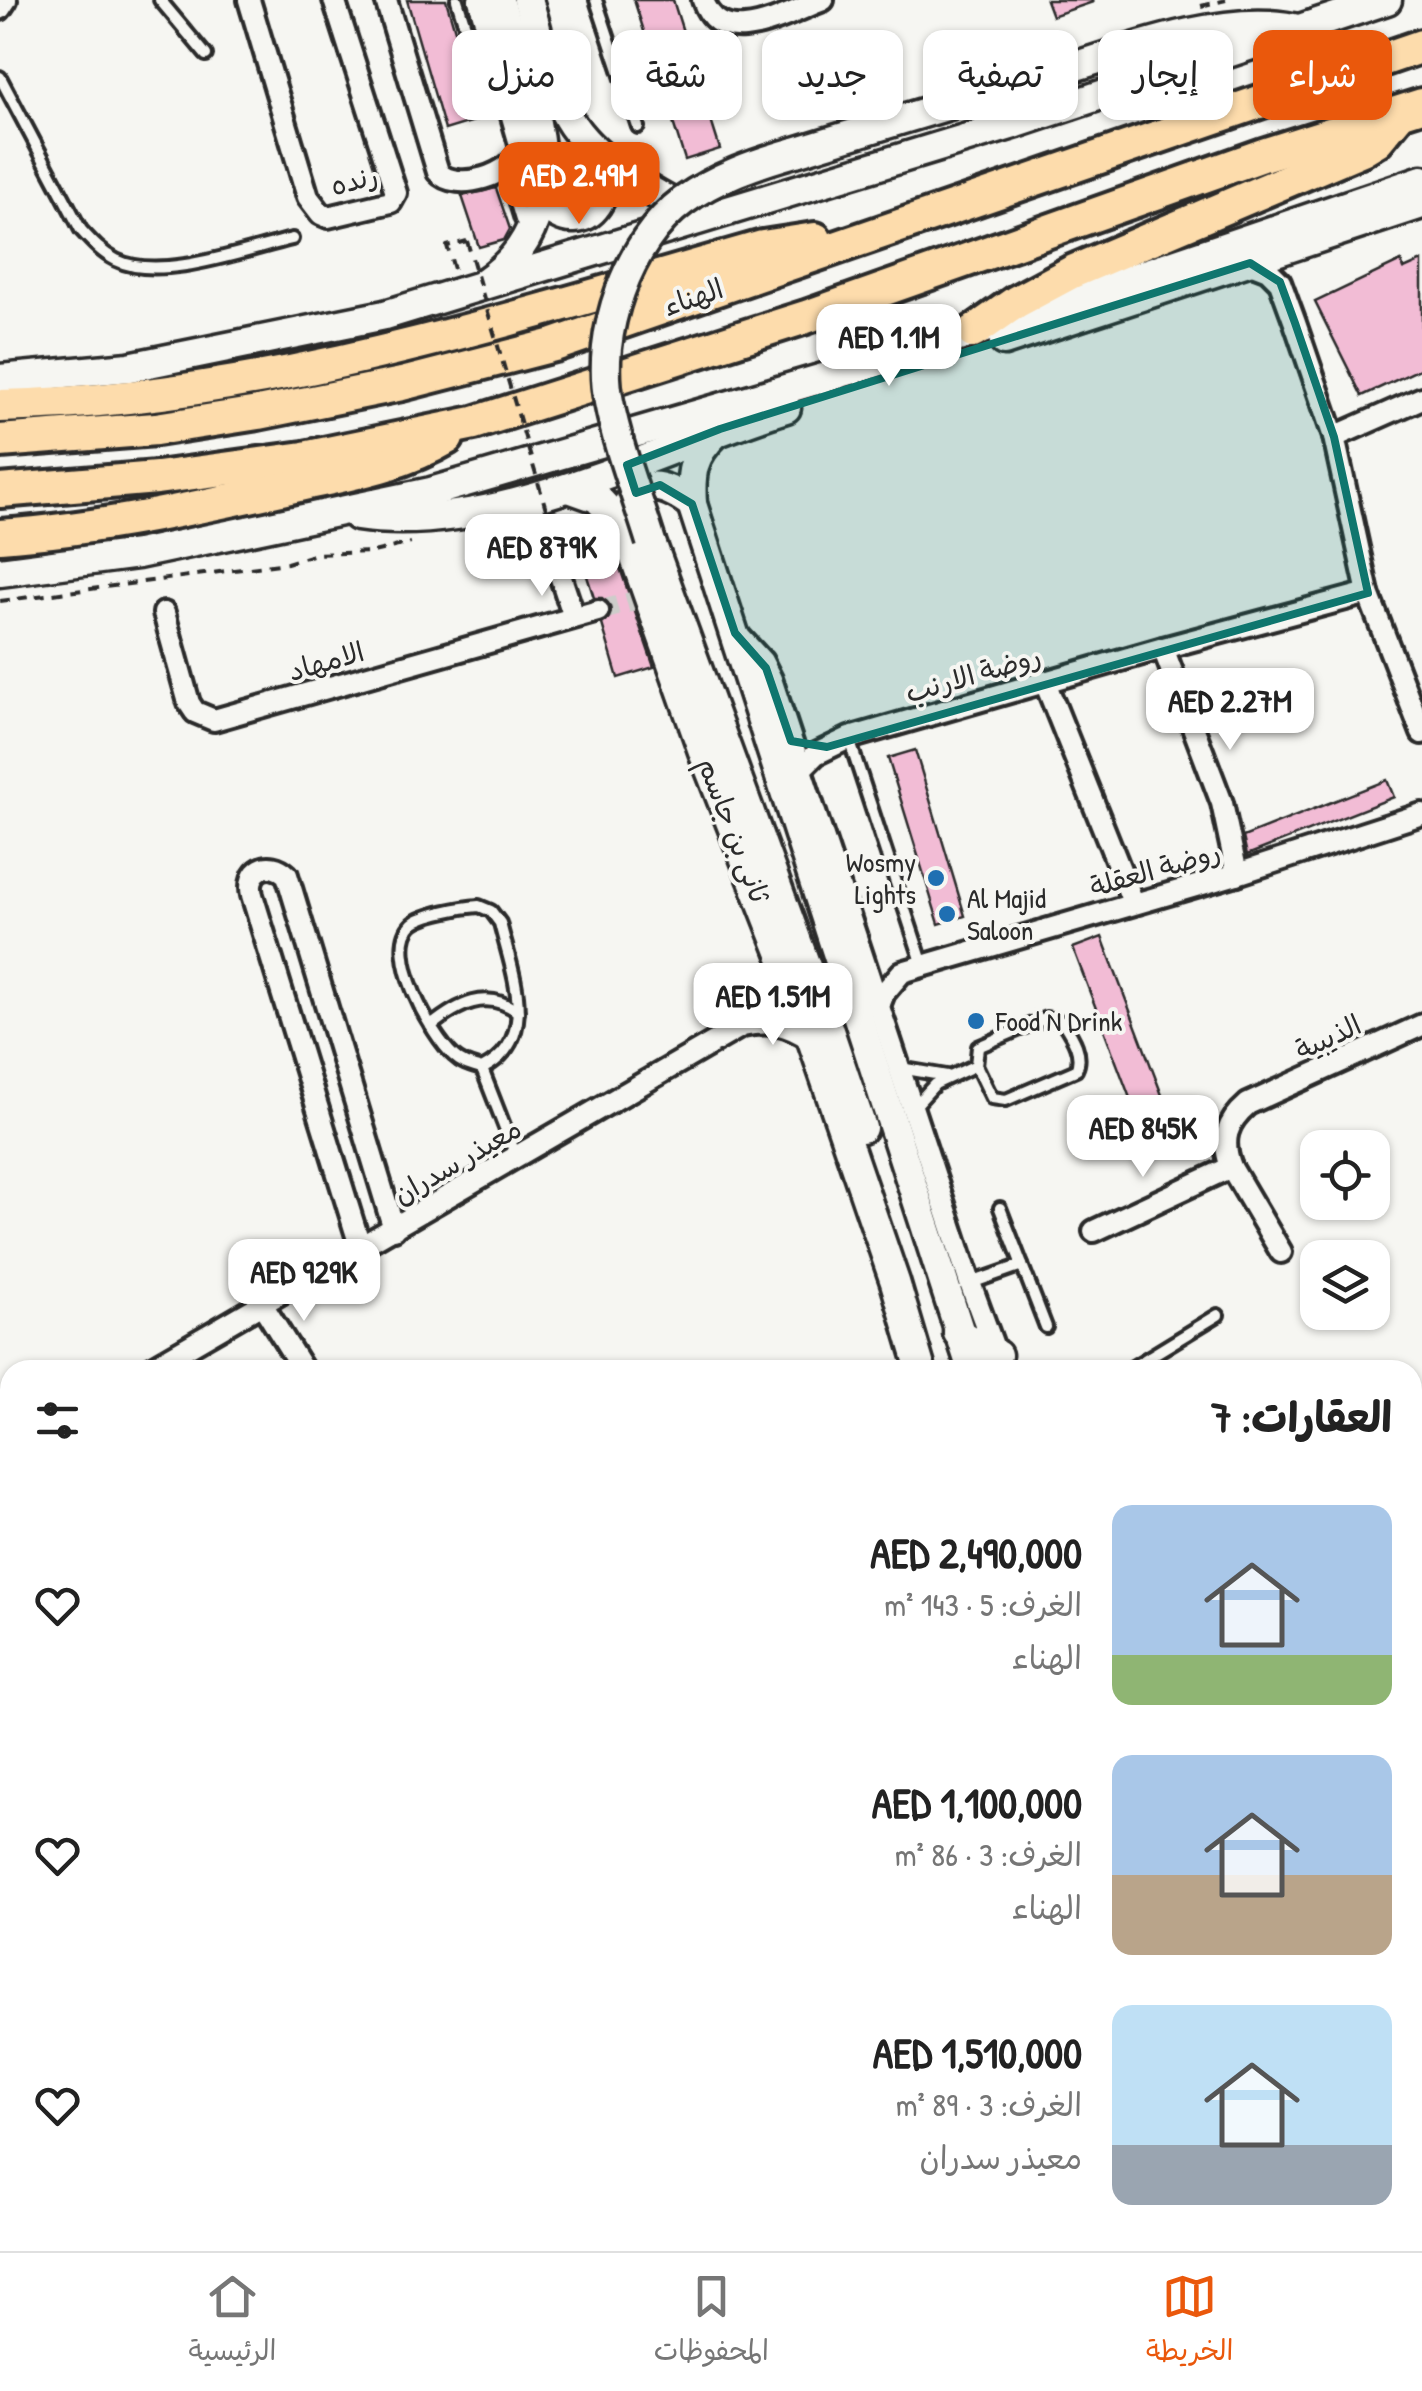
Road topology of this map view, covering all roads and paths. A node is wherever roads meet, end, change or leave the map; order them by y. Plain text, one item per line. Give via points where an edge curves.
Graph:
1 (6, 0) edge
2 (160, 0) edge
3 (249, 0) edge
4 (334, 0) edge
5 (386, 0) edge
6 (458, 0) edge
7 (479, 0) edge
8 (500, 0) edge
9 (528, 0) edge
10 (596, 0) edge
11 (703, 0) edge
12 (824, 0) edge
13 (1387, 0) edge
14 (0, 9) edge
15 (467, 30) edge
16 (488, 30) edge
17 (1300, 30) joint
18 (1253, 46) edge
19 (1422, 46) edge
20 (206, 56) dead end
21 (0, 77) edge
22 (1410, 109) edge
23 (513, 120) edge
24 (638, 127) dead end
25 (591, 146) junction
26 (506, 170) junction
27 (1422, 180) edge
28 (1422, 204) edge
29 (530, 210) junction
30 (702, 219) junction
31 (292, 239) dead end
32 (844, 245) junction
33 (447, 246) dead end
34 (1250, 263) junction
35 (472, 290) junction
36 (973, 332) junction
37 (0, 379) edge
38 (1422, 398) edge
39 (0, 406) edge
40 (474, 423) junction
41 (720, 429) junction
42 (1334, 437) junction
43 (0, 441) edge
44 (569, 488) junction
45 (0, 490) edge
46 (692, 504) junction
47 (331, 512) junction
48 (624, 527) junction
49 (537, 530) dead end
50 (0, 536) edge
51 (420, 541) dead end
52 (558, 566) dead end
53 (0, 572) edge
54 (1368, 594) junction
55 (0, 601) edge
56 (598, 611) tunnel mouth
57 (164, 613) dead end
58 (574, 617) junction
59 (736, 633) junction
60 (1163, 648) junction
61 (1045, 682) junction
62 (1422, 733) edge
63 (849, 738) junction
64 (791, 741) junction
65 (826, 747) junction
66 (800, 770) junction
67 (1422, 814) edge
68 (1237, 874) junction
69 (1133, 902) junction
70 (860, 952) junction
71 (787, 967) junction
72 (913, 969) junction
73 (879, 1006) junction
74 (518, 1012) junction
75 (1422, 1025) edge
76 (431, 1026) junction
77 (740, 1026) junction
78 (335, 1034) junction
79 (811, 1040) junction
80 (298, 1044) junction
81 (976, 1065) junction
82 (900, 1068) junction
83 (482, 1069) junction
84 (948, 1076) junction
85 (914, 1108) junction
86 (369, 1148) junction
87 (517, 1157) junction
88 (333, 1158) junction
89 (1231, 1166) junction
90 (1000, 1208) dead end
91 (394, 1229) junction
92 (1094, 1231) dead end
93 (361, 1249) junction
94 (1281, 1252) dead end
95 (1022, 1266) junction
96 (970, 1283) junction
97 (262, 1304) junction
98 (1218, 1315) dead end
99 (1046, 1327) dead end
100 (958, 1333) junction
101 (165, 1360) edge
102 (297, 1360) edge
103 (918, 1360) edge
104 (938, 1360) edge
105 (968, 1360) edge
106 (995, 1360) edge
107 (998, 1360) edge
108 (1144, 1360) edge

1 - 14 street
2 - 20 lane
3 - 4 street, رنده via 308,197 321,214 340,217 391,202 396,193
5 - 26 street via 442,177 456,182
6 - 15 lane
7 - 16 street
8 - 29 main road via 544,159
9 - 25 main road via 563,110
10 - 24 lane
11 - 12 street via 720,24 742,29
13 - 17 main road
17 - 104 main road, bridge via 1245,24 1155,42 727,176 680,203 654,229 620,288 606,357 608,399 651,542 822,1010
18 - 30 main road
19 - 32 highway, الهناء
21 - 31 lane via 81,230 118,261 166,268
22 - 36 highway via 1362,150 1072,272
22 - 40 highway, الهناء via 806,317
23 - 26 street via 521,148
25 - 29 main road via 603,198 590,212 574,218
25 - 30 main road via 645,188
26 - 29 lane
27 - 36 main road
28 - 34 main road
29 - 35 main road via 535,220 515,257
30 - 35 main road
32 - 39 highway via 782,243 474,329 260,378 124,398
32 - 43 highway, الهناء via 554,345 402,384 156,429
33 - 49 path, bridge via 467,240 550,526
34 - 41 main road
34 - 42 street via 1280,282
35 - 37 main road via 385,315 129,367
36 - 47 main road via 431,492
38 - 42 street
40 - 45 highway, الهناء via 304,458
40 - 50 highway via 405,460 160,516
41 - 44 main road
41 - 46 main road, ثانى بن جاسم via 694,458
42 - 54 street
44 - 47 main road via 427,519
44 - 48 main road, ثانى بن جاسم via 598,498
46 - 48 main road via 660,485 644,488 631,497
46 - 59 main road, ثانى بن جاسم
47 - 53 main road via 138,554
48 - 71 main road, ثانى بن جاسم via 642,600
51 - 55 path
52 - 58 street
54 - 60 street, روضة الارنب
54 - 62 street
56 - 58 street, الامهاد
57 - 58 street, الامهاد via 189,704 214,720
59 - 64 street, ثانى بن جاسم via 766,668
59 - 100 main road, ثانى بن جاسم
60 - 61 street, روضة الارنب
60 - 68 street via 1226,814
61 - 63 street, روضة الارنب
61 - 69 street
63 - 65 street, روضة الارنب
63 - 72 lane
64 - 65 street
64 - 66 street, ثانى بن جاسم
65 - 66 street, روضة الارنب
66 - 70 street, ثانى بن جاسم
67 - 68 street, روضة العقلة
68 - 69 street, روضة العقلة
69 - 72 street, روضة العقلة
70 - 72 street via 872,962
70 - 73 street, ثانى بن جاسم
71 - 77 street, معيذر سدران via 769,1001
71 - 79 main road, ثانى بن جاسم
72 - 73 street via 884,993
73 - 82 street, ثانى بن جاسم
74 - 76 lane via 501,1002 473,1000
74 - 76 lane via 500,923 491,911 467,907 421,919 405,936 404,960
74 - 83 lane via 507,1052
75 - 89 street, الذيبية via 1248,1104 1226,1133
76 - 83 lane via 454,1056
77 - 79 street via 778,1023
77 - 87 street, معيذر سدران
78 - 80 street
78 - 80 street via 287,875 270,865 252,875 250,885
78 - 86 street
79 - 103 main road, ثانى بن جاسم
80 - 88 street
81 - 81 lane via 985,1042 1046,1018 1063,1022 1080,1055 1076,1070 1006,1100 992,1098
81 - 84 lane
82 - 84 lane
82 - 85 street, ثانى بن جاسم
83 - 87 lane
84 - 85 lane
85 - 96 street, ثانى بن جاسم
86 - 88 street
86 - 91 street
87 - 91 street, معيذر سدران
88 - 93 street
89 - 92 street
89 - 94 street
90 - 95 lane
91 - 93 street, معيذر سدران
93 - 97 street, معيذر سدران
95 - 96 lane
95 - 99 lane
96 - 107 street, ثانى بن جاسم
97 - 101 street, معيذر سدران
97 - 102 street
98 - 108 lane
100 - 105 main road, ثانى بن جاسم
100 - 106 main road

